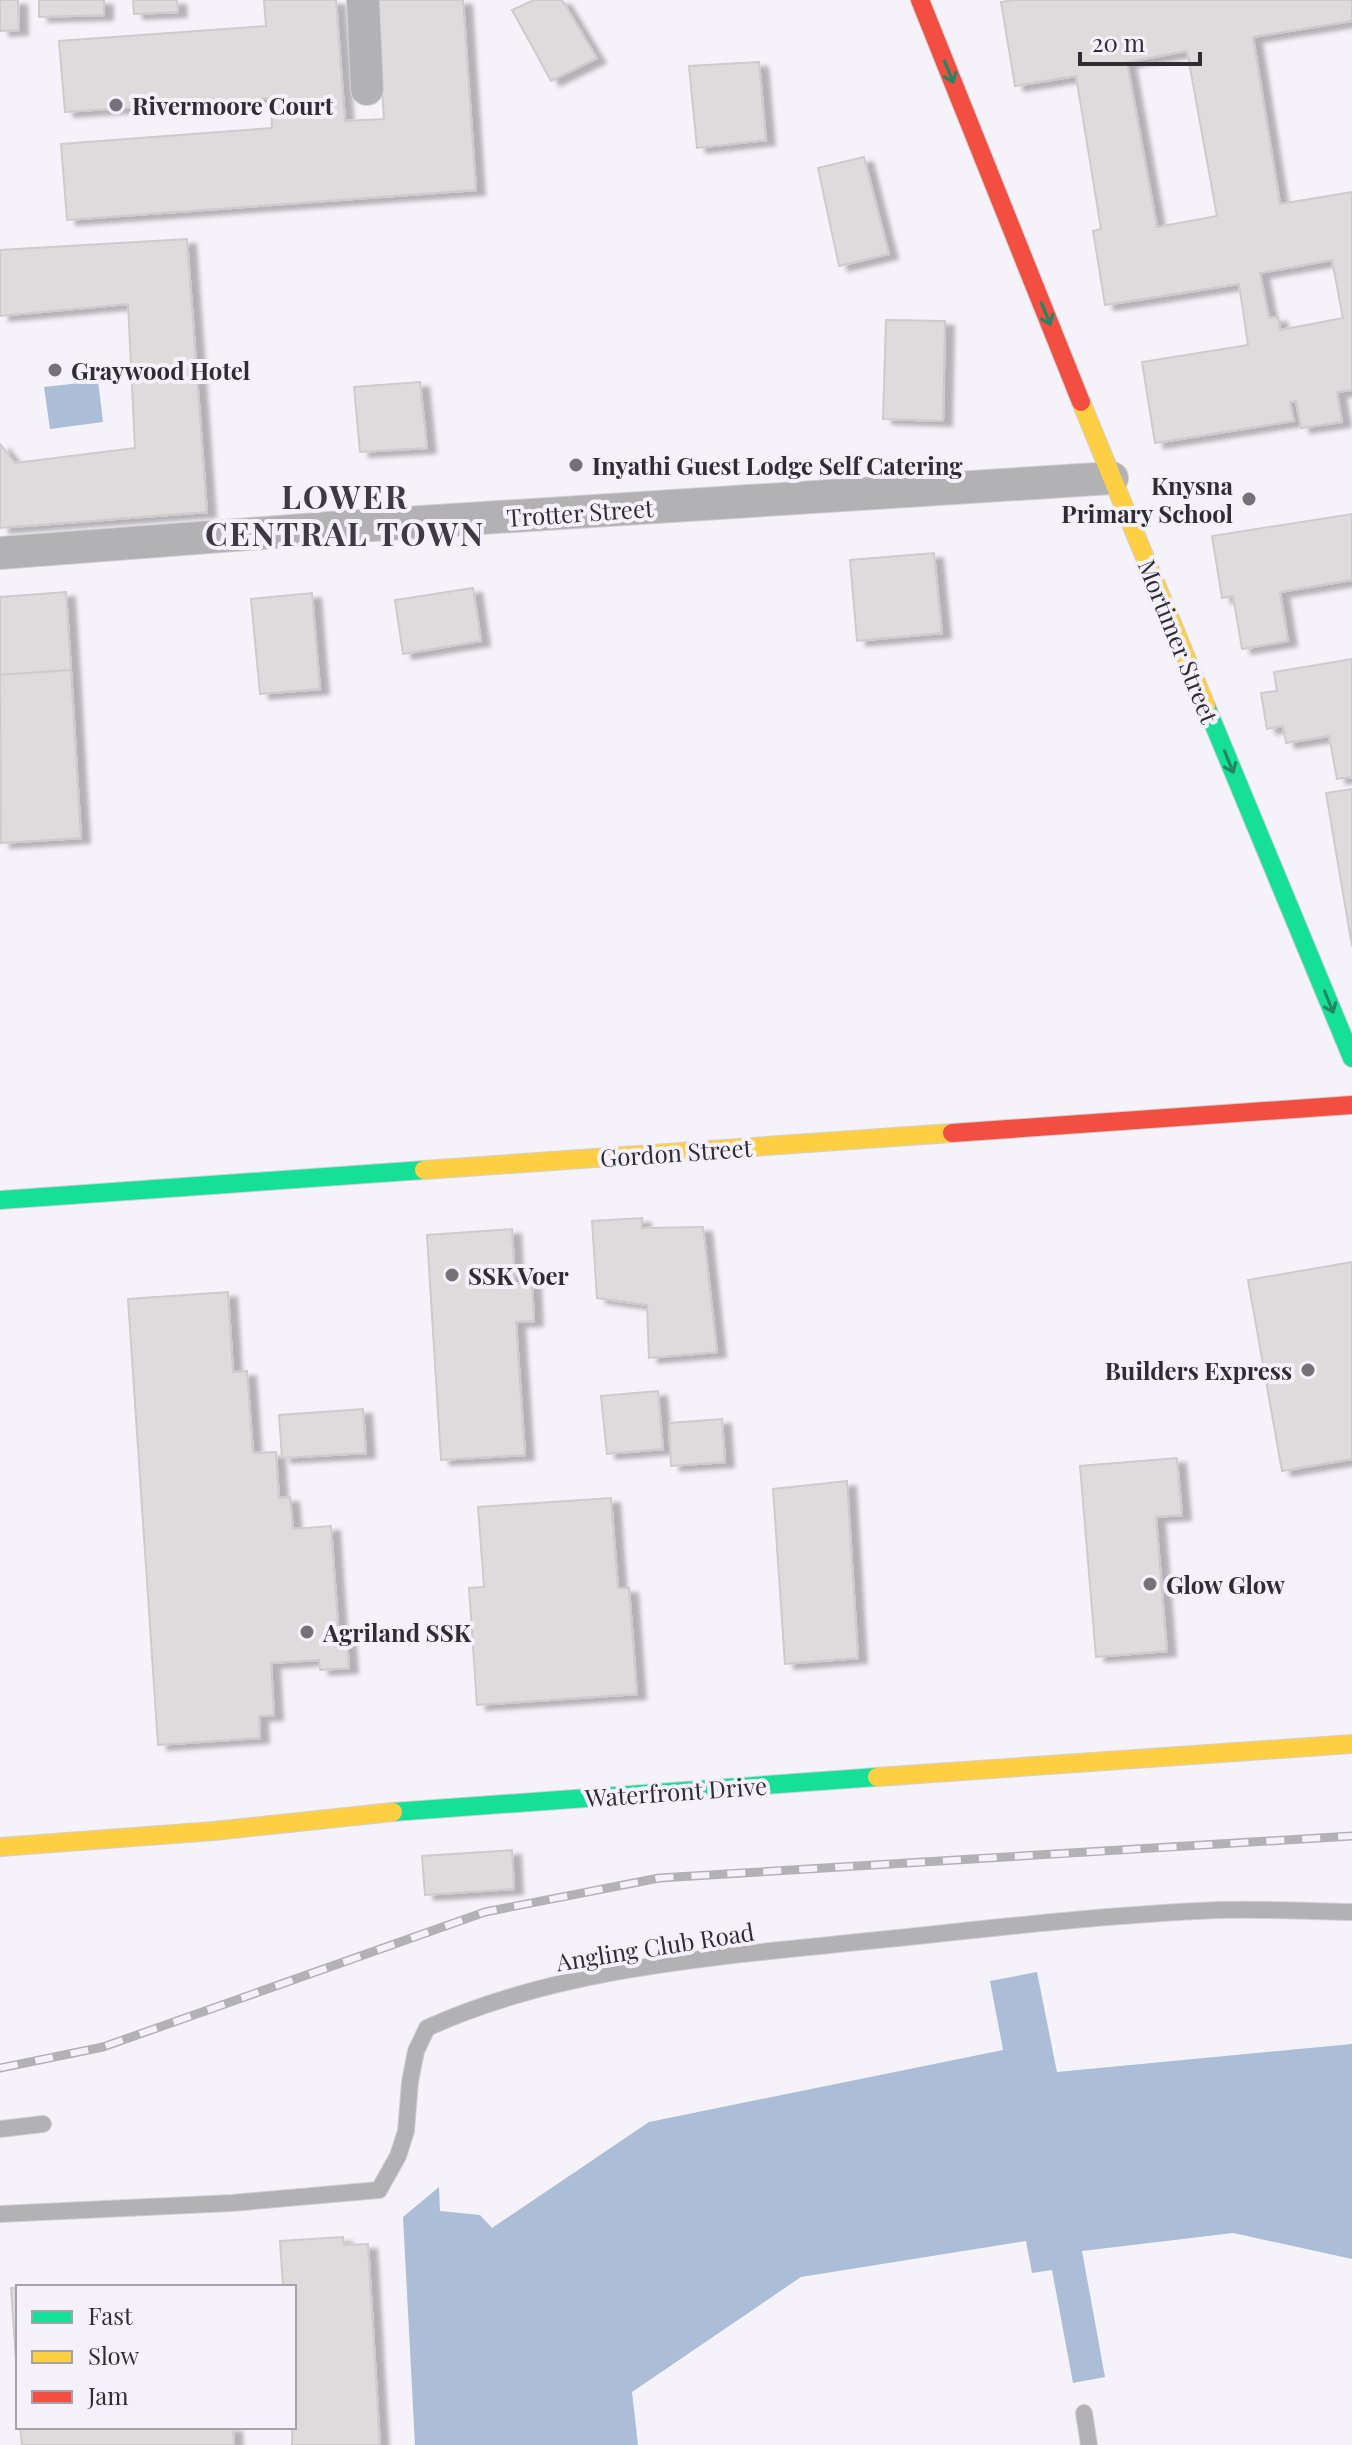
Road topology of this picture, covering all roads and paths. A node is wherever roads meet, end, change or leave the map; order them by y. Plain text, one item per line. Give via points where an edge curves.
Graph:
1 (363, 0) edge
2 (920, 0) edge
3 (367, 89) dead end
4 (1112, 478) junction
5 (0, 553) edge
6 (1352, 1058) edge
7 (1352, 1105) edge
8 (0, 1200) edge
9 (1352, 1744) edge
10 (0, 1847) edge
11 (1352, 1912) edge
12 (43, 2124) dead end
13 (0, 2129) edge
14 (0, 2214) edge
15 (1084, 2413) dead end
16 (1089, 2445) edge

1 - 3 street
2 -> 4 street, Mortimer Street
4 - 5 street, Trotter Street
4 -> 6 street, Mortimer Street
7 - 8 street, Gordon Street
9 - 10 street, Waterfront Drive via 439,1807
11 - 14 lane, Angling Club Road via 1219,1910 1029,1925 588,1976 509,1997 427,2028 416,2051 406,2131 379,2190
12 - 13 lane
15 - 16 lane

